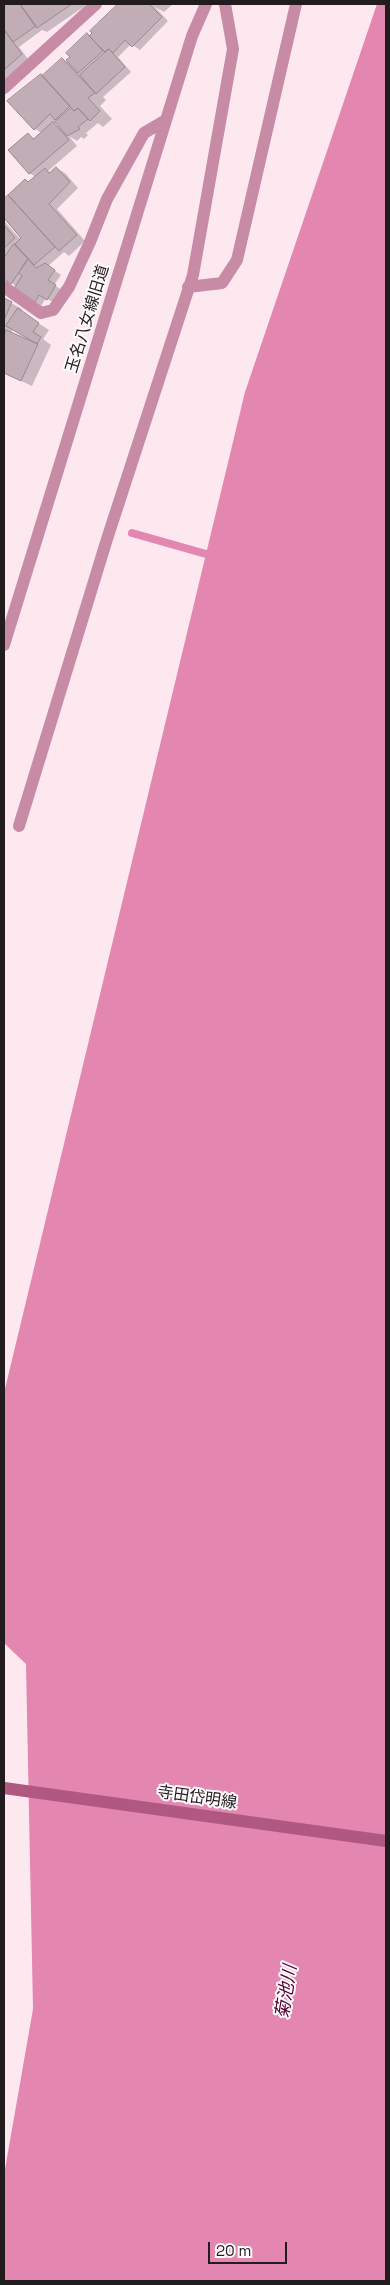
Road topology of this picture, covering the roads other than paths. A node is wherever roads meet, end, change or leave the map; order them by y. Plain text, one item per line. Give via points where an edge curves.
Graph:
1 (96, 4) edge
2 (206, 4) edge
3 (225, 4) edge
4 (296, 4) edge
5 (4, 88) edge
6 (166, 120) junction
7 (188, 287) junction
8 (4, 288) edge
9 (4, 645) edge
10 (19, 826) dead end
11 (4, 1788) edge
12 (386, 1841) edge

1 - 5 street
2 - 6 street, 玉名八女線旧道 via 192,36
3 - 7 street via 233,49 193,275
4 - 7 street via 238,260 222,283
6 - 8 street via 144,133 107,199 69,287 53,310 41,313
6 - 9 street, 玉名八女線旧道
7 - 10 street
11 - 12 main road, 寺田岱明線

